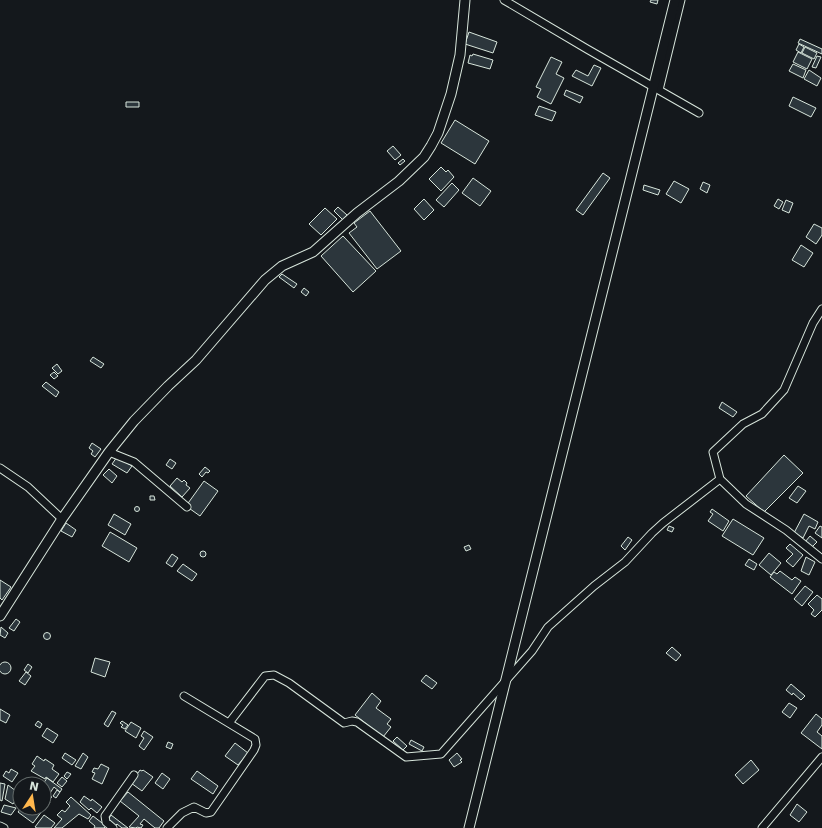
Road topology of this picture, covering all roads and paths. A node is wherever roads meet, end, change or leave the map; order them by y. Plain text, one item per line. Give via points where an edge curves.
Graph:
1 (465, 0) edge
2 (504, 0) edge
3 (675, 0) edge
4 (681, 0) edge
5 (656, 89) junction
6 (699, 113) dead end
7 (822, 309) edge
8 (109, 452) junction
9 (0, 468) edge
10 (720, 478) junction
11 (187, 507) dead end
12 (62, 519) junction
13 (822, 559) edge
14 (0, 616) edge
15 (506, 680) junction
16 (184, 696) dead end
17 (229, 723) junction
18 (822, 757) edge
19 (134, 775) dead end
20 (0, 826) edge
21 (4, 828) edge
22 (113, 828) edge
23 (167, 828) edge
24 (469, 828) edge
25 (762, 828) edge

1 - 8 street via 460,56 451,94 438,133 424,156 399,181 357,213 313,252 282,266 265,280 196,360 134,420
2 - 5 street
3 - 5 street
4 - 5 street
5 - 6 street
5 - 15 street
7 - 10 street via 813,323 784,390 762,414 743,424 713,452
8 - 11 street via 134,462
8 - 12 street
9 - 12 street via 28,487
10 - 13 street via 746,504 786,530
10 - 15 street via 658,528 625,562 548,627 532,651
12 - 14 street
15 - 17 street via 441,754 406,757 357,722 344,723 274,675 265,676
15 - 24 street
16 - 17 street
17 - 23 street via 255,739 254,750 211,812 206,813 194,807 182,813
18 - 25 street
19 - 22 street via 105,816 106,822
20 - 21 street

